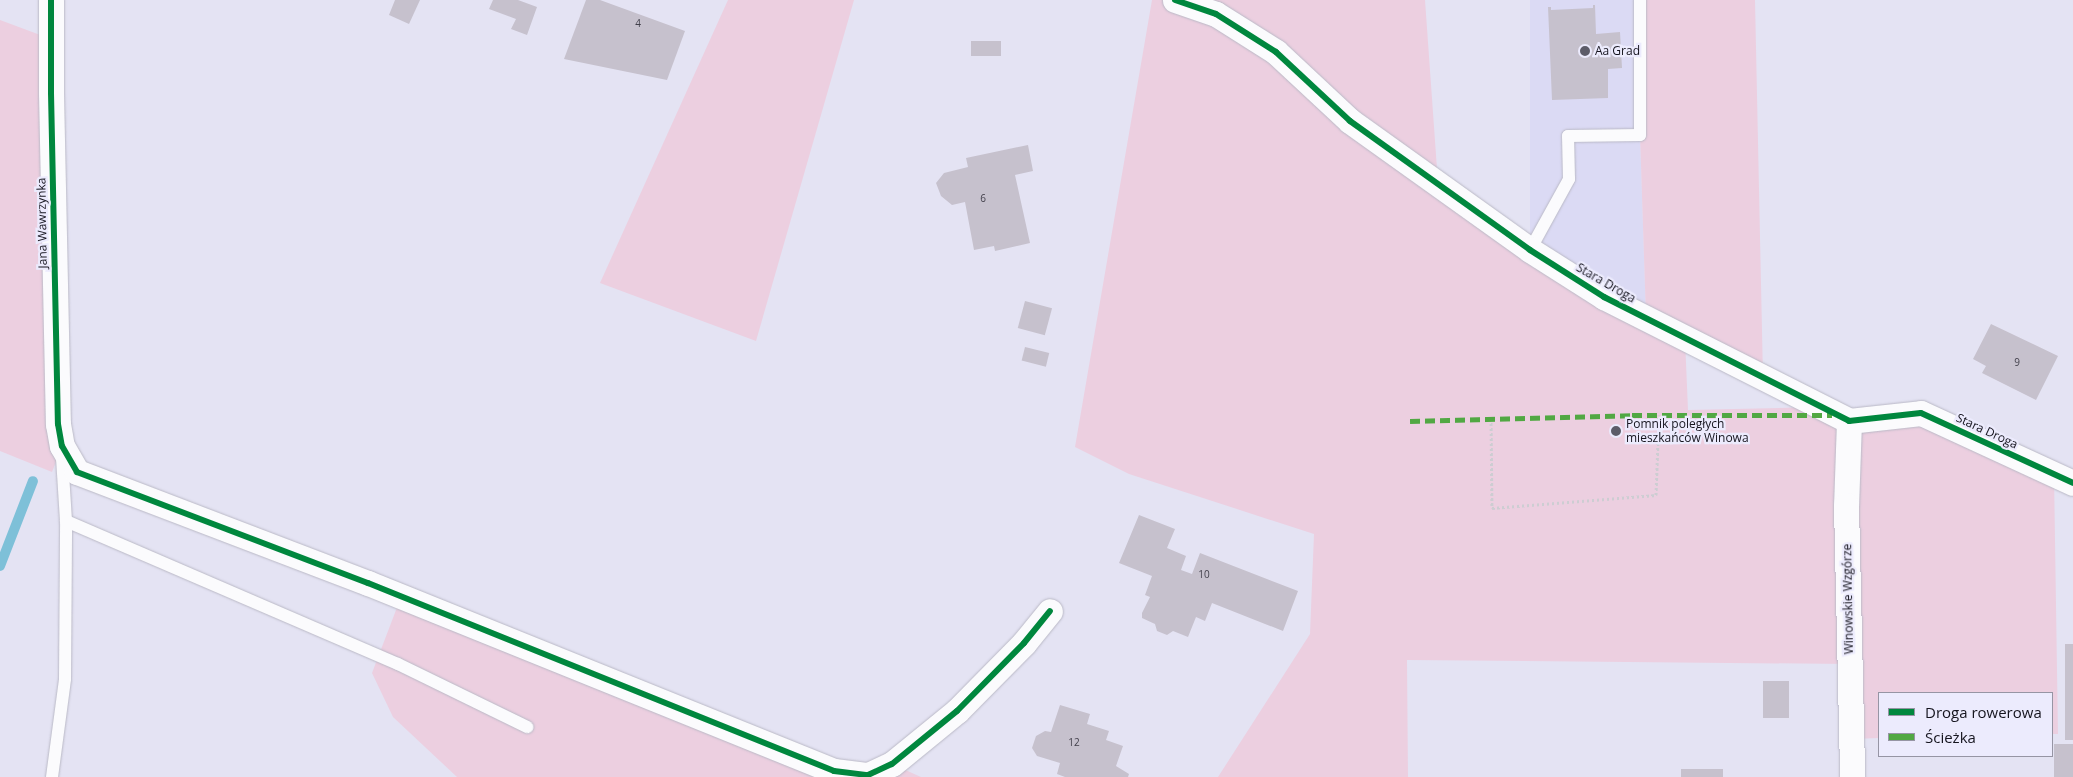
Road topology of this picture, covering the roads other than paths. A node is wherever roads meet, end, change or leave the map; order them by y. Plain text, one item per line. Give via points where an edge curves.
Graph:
1 (51, 0) edge
2 (1175, 0) edge
3 (1640, 0) edge
4 (1530, 250) junction
5 (1849, 421) junction
6 (62, 446) junction
7 (2073, 483) edge
8 (66, 521) junction
9 (1050, 610) dead end
10 (527, 727) dead end
11 (52, 777) edge
12 (1852, 777) edge

1 - 6 street, Jana Wawrzynka via 50,93 58,424
2 - 4 street, Stara Droga via 1216,14 1276,52 1350,121
3 - 4 lane via 1640,135 1568,136 1569,179
4 - 5 street, Stara Droga via 1604,297
5 - 7 street, Stara Droga via 1921,413
5 - 12 street, Winowskie Wzgórze via 1846,505
6 - 8 lane
6 - 9 street via 77,472 368,583 834,771 868,775 892,764 957,711 1024,644
8 - 10 lane via 398,664
8 - 11 lane via 65,679

